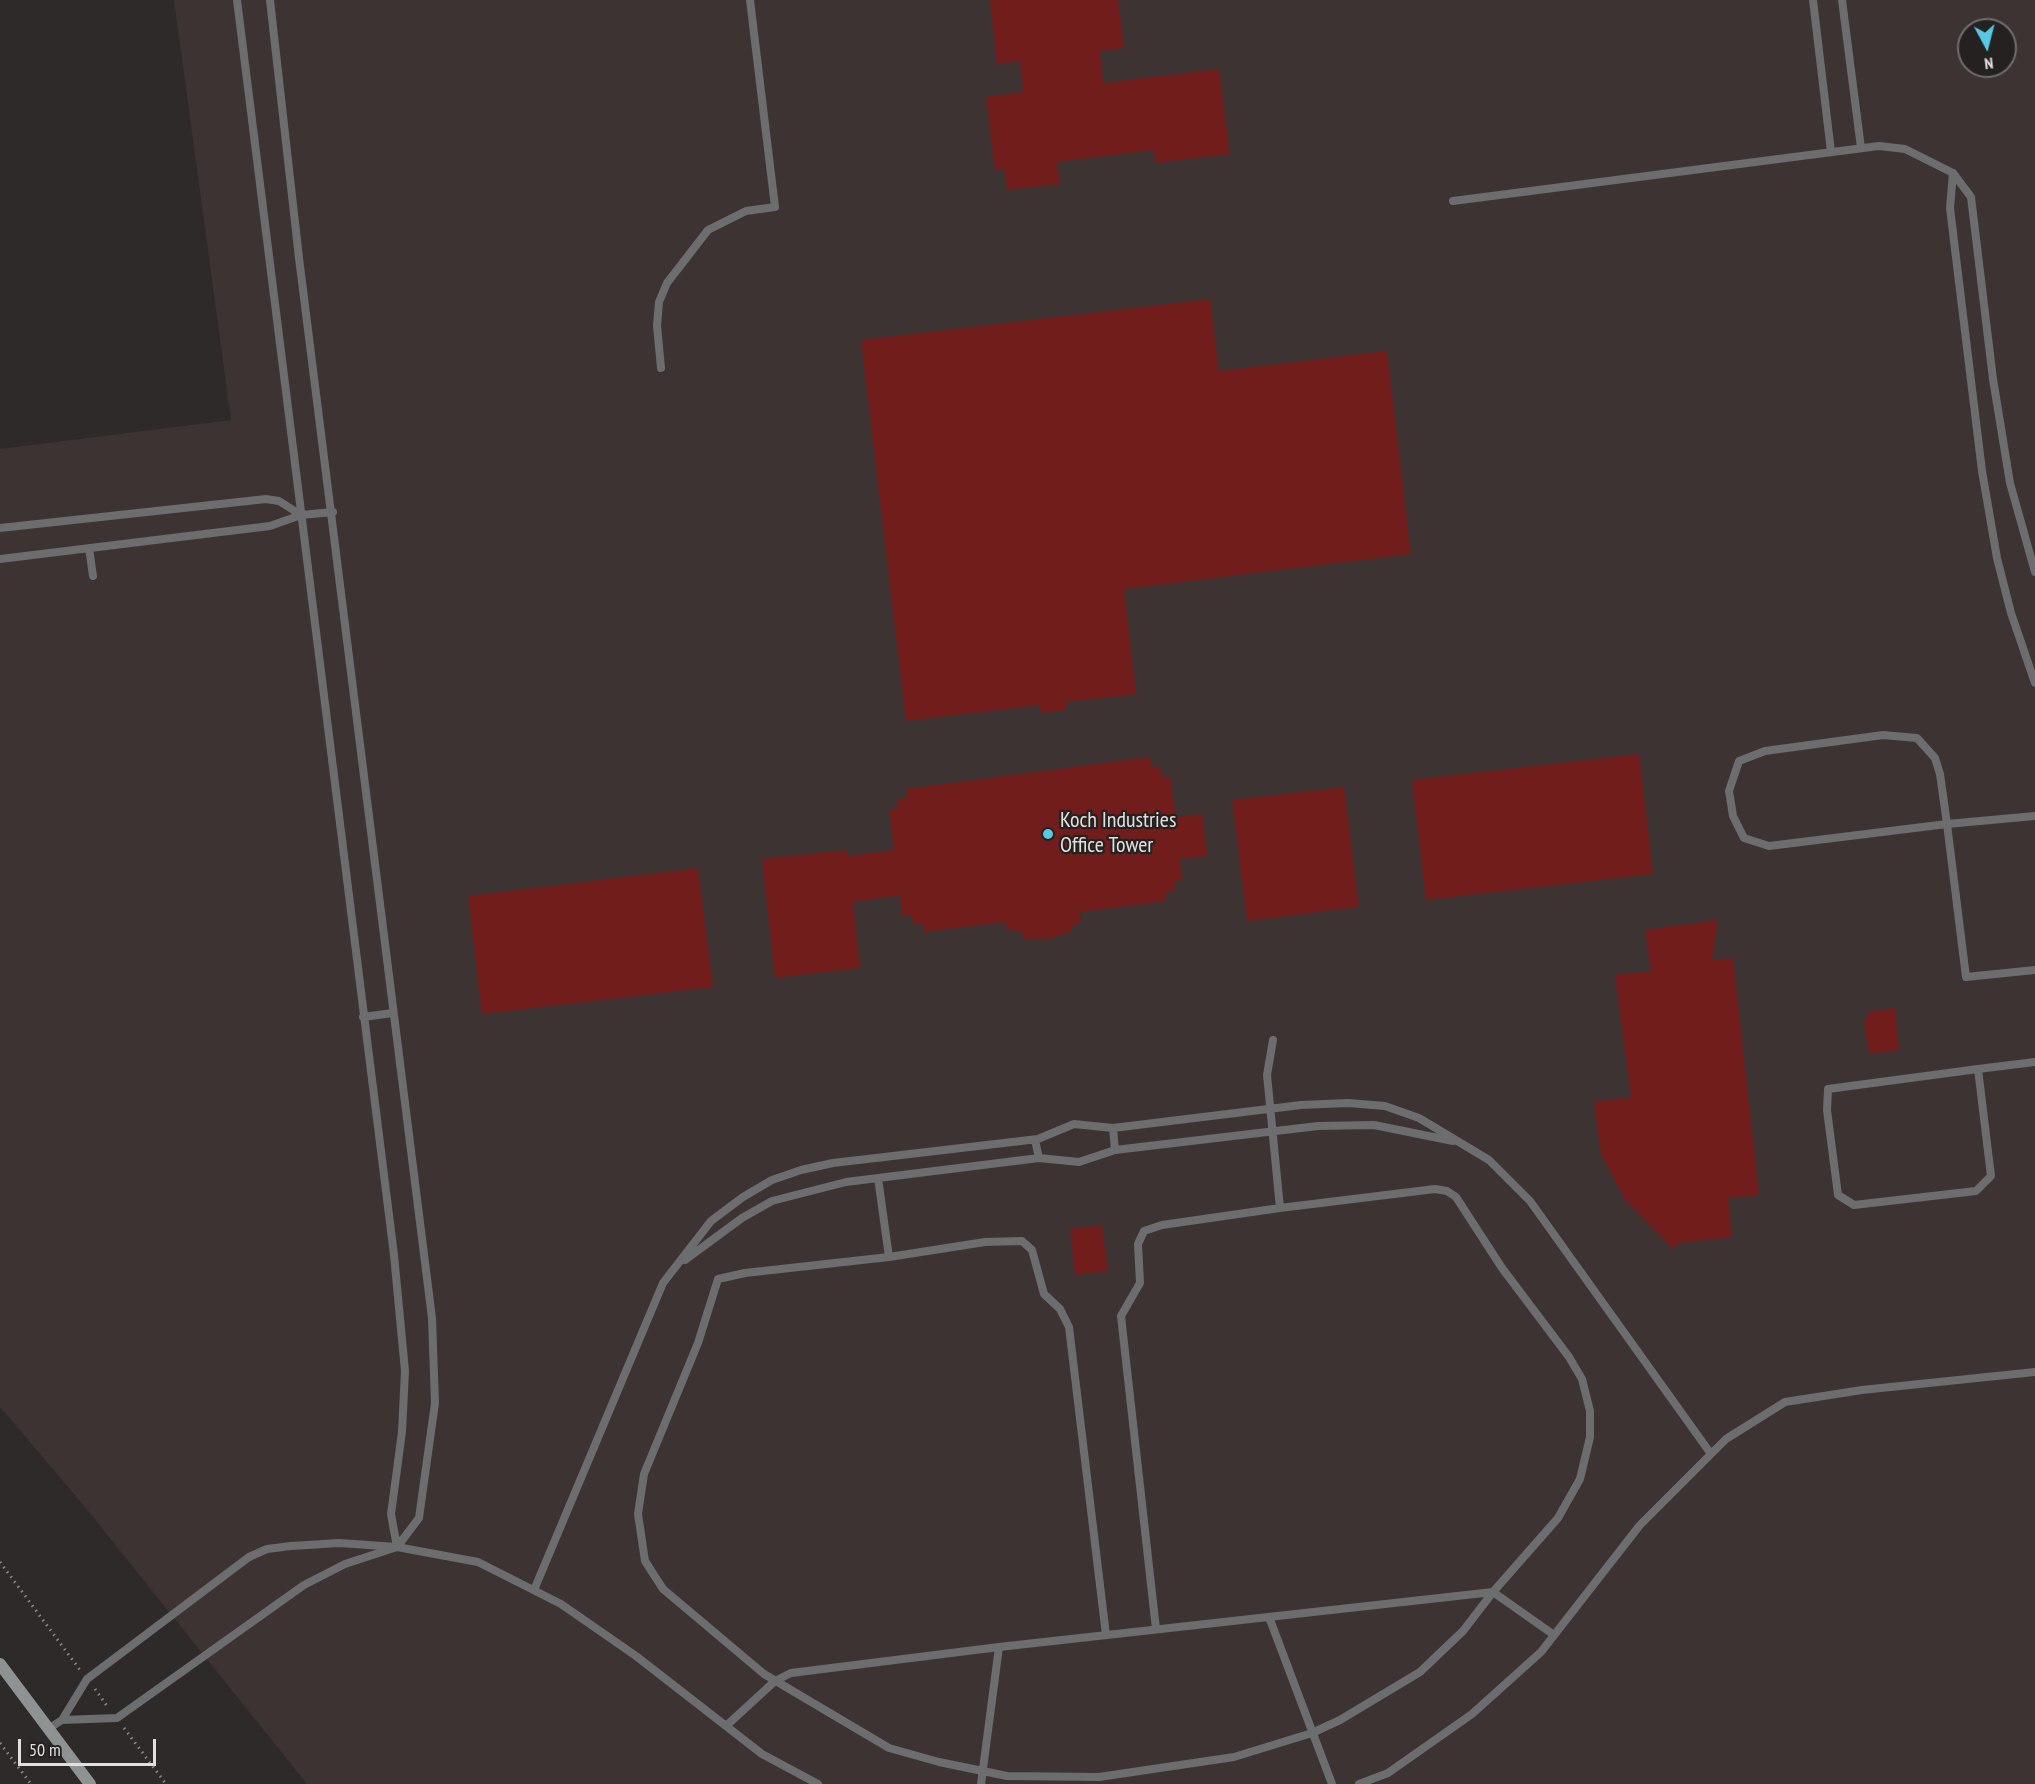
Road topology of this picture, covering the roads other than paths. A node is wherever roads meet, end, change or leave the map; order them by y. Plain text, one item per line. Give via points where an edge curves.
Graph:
1 (237, 0) edge
2 (270, 0) edge
3 (750, 0) edge
4 (1813, 0) edge
5 (1842, 0) edge
6 (1861, 148) junction
7 (1831, 152) junction
8 (1953, 173) junction
9 (1453, 201) dead end
10 (661, 368) dead end
11 (333, 513) junction
12 (301, 515) junction
13 (0, 528) edge
14 (89, 548) junction
15 (0, 559) edge
16 (2035, 572) edge
17 (93, 576) dead end
18 (2035, 683) edge
19 (2035, 816) edge
20 (1947, 824) junction
21 (2035, 970) edge
22 (393, 1013) junction
23 (363, 1017) junction
24 (1273, 1040) dead end
25 (2035, 1062) edge
26 (1978, 1069) junction
27 (1271, 1108) junction
28 (1113, 1128) junction
29 (1273, 1130) junction
30 (1035, 1140) junction
31 (1458, 1142) junction
32 (1115, 1150) junction
33 (1038, 1158) junction
34 (878, 1178) junction
35 (1280, 1208) junction
36 (889, 1257) junction
37 (679, 1264) junction
38 (2035, 1372) edge
39 (1711, 1454) junction
40 (397, 1547) junction
41 (534, 1590) junction
42 (1493, 1592) junction
43 (1269, 1617) junction
44 (1156, 1629) junction
45 (1106, 1635) junction
46 (1554, 1635) junction
47 (999, 1647) junction
48 (0, 1664) edge
49 (775, 1681) junction
50 (62, 1720) junction
51 (726, 1726) junction
52 (48, 1729) junction
53 (1312, 1733) junction
54 (984, 1772) junction
55 (90, 1784) edge
56 (818, 1784) edge
57 (981, 1784) edge
58 (1332, 1784) edge
59 (1359, 1784) edge

1 - 12 lane
2 - 11 lane
3 - 10 lane via 775,207 746,211 708,230 667,283 659,302 657,326
4 - 7 lane
5 - 6 lane
6 - 7 lane
6 - 8 lane via 1905,149
7 - 9 lane
8 - 16 lane via 1971,197 2010,483
8 - 18 lane via 1950,208 1982,471 2010,614
11 - 12 lane
11 - 22 lane
12 - 13 lane via 279,501 266,499
12 - 14 lane via 270,526
12 - 23 lane
14 - 15 lane
14 - 17 lane
19 - 20 lane
20 - 20 lane via 1769,846 1744,838 1733,816 1729,791 1739,761 1765,751 1883,735 1917,738 1935,758
20 - 21 lane via 1966,977
22 - 23 lane
22 - 40 lane via 436,1369 435,1403 418,1518
23 - 40 lane via 405,1371 391,1514
24 - 27 lane via 1267,1075
25 - 26 lane
26 - 26 lane via 1828,1089 1827,1110 1839,1195 1854,1205 1976,1191 1991,1176
27 - 28 lane
27 - 29 lane
27 - 31 lane via 1348,1103 1385,1106 1419,1118
28 - 30 lane via 1074,1124
28 - 32 lane
29 - 31 lane via 1374,1125
29 - 32 lane
29 - 35 lane
30 - 33 lane
30 - 37 lane via 833,1163 772,1180 711,1221
31 - 39 lane via 1489,1160 1530,1200
32 - 33 lane via 1079,1162
33 - 34 lane
34 - 36 lane
34 - 37 lane via 808,1190 772,1201
35 - 42 lane via 1435,1189 1447,1191 1456,1197 1582,1379 1590,1411 1590,1437 1580,1479 1558,1518
35 - 44 lane via 1162,1225 1144,1231 1138,1244 1140,1283 1121,1316
36 - 45 lane via 994,1242 1022,1241 1032,1250 1044,1294 1060,1309 1069,1327
36 - 49 lane via 718,1279 698,1343 644,1474 638,1514 645,1561 663,1589
37 - 41 lane via 663,1283
38 - 39 lane via 1862,1389 1785,1402 1726,1439
39 - 46 lane via 1640,1525
40 - 41 lane via 478,1562
40 - 50 lane via 345,1564 304,1585 117,1718
40 - 50 lane via 339,1543 291,1546 267,1549 249,1557 87,1678
41 - 51 lane via 636,1656
42 - 43 lane
42 - 46 lane
42 - 53 lane via 1463,1631 1420,1672
43 - 44 lane
43 - 53 lane
44 - 45 lane
45 - 47 lane
46 - 59 lane via 1541,1652 1472,1714 1388,1773
47 - 49 lane via 791,1673
47 - 54 lane
48 - 52 main road
49 - 51 lane
49 - 54 lane via 889,1748
50 - 52 lane
51 - 56 lane via 762,1754
52 - 55 main road
53 - 54 lane via 1234,1757 1098,1777
53 - 58 lane
54 - 57 lane

